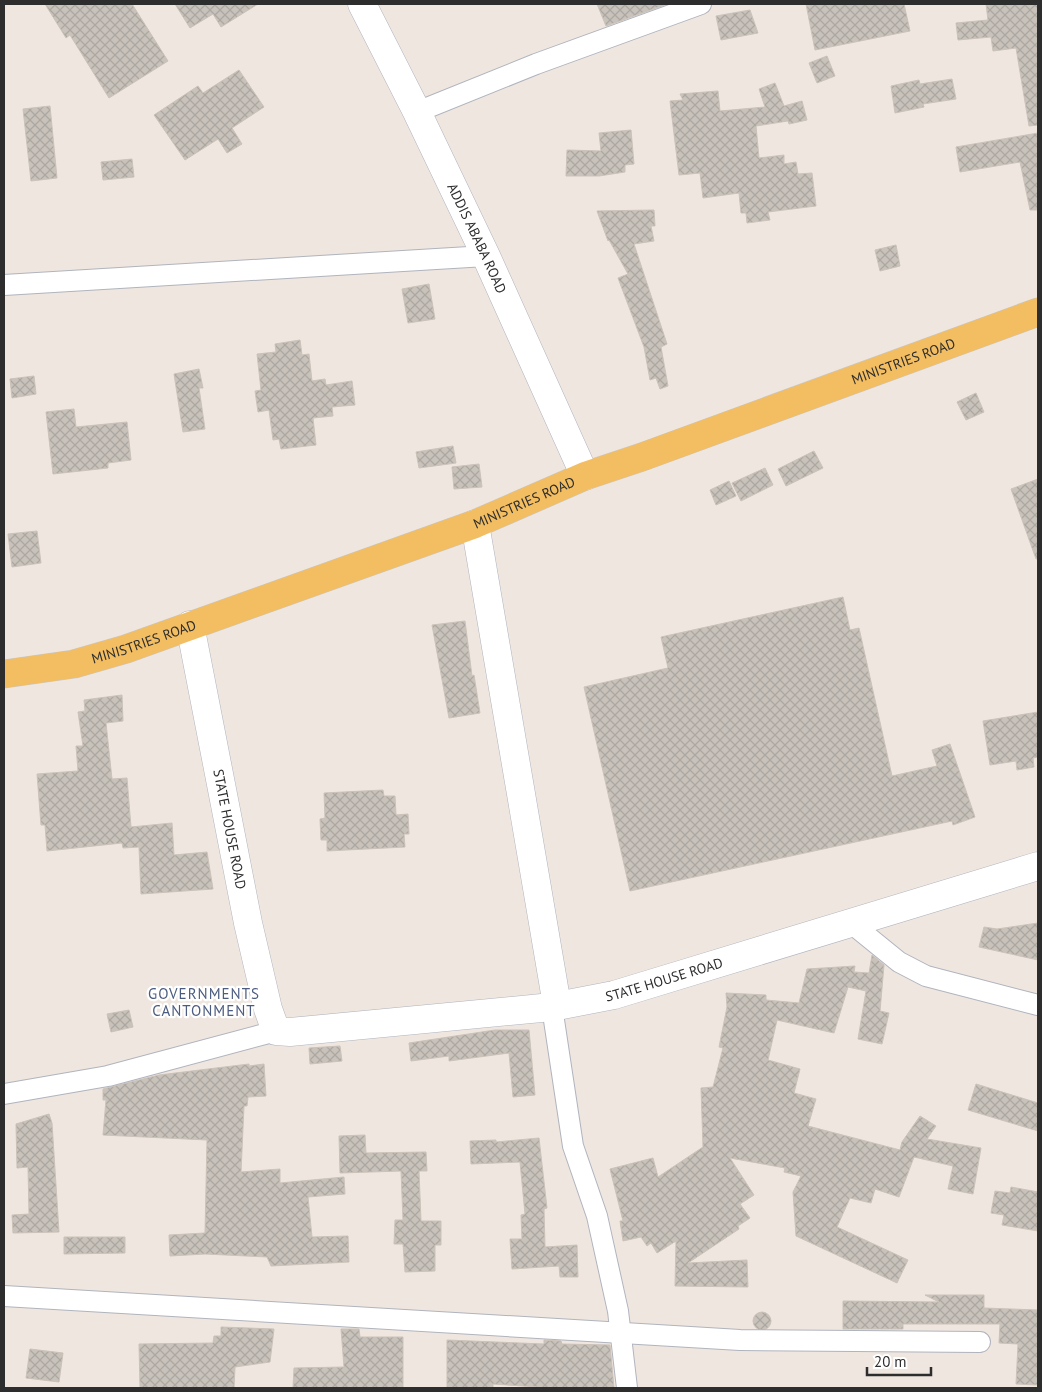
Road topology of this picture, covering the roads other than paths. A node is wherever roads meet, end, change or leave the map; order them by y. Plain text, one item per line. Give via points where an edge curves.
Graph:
1 (362, 4) edge
2 (700, 4) edge
3 (417, 112) junction
4 (486, 256) junction
5 (4, 285) edge
6 (1038, 312) edge
7 (585, 476) junction
8 (474, 524) junction
9 (190, 625) junction
10 (4, 674) edge
11 (1038, 866) edge
12 (851, 923) junction
13 (1038, 1005) edge
14 (555, 1006) junction
15 (276, 1031) junction
16 (4, 1094) edge
17 (4, 1296) edge
18 (620, 1333) junction
19 (980, 1342) dead end
20 (627, 1388) edge

1 - 3 main road, ADDIS ABABA ROAD
2 - 3 street
3 - 4 main road, ADDIS ABABA ROAD
4 - 5 street
4 - 7 main road, ADDIS ABABA ROAD
6 - 7 main road, MINISTRIES ROAD
7 - 8 main road, MINISTRIES ROAD
8 - 9 main road, MINISTRIES ROAD
8 - 14 main road
9 - 10 main road, MINISTRIES ROAD via 74,664
9 - 15 main road, STATE HOUSE ROAD via 248,923
11 - 12 main road, STATE HOUSE ROAD
12 - 13 street via 899,962 926,976
12 - 14 main road, STATE HOUSE ROAD via 646,986
14 - 15 main road, STATE HOUSE ROAD
14 - 18 street via 573,1146 597,1216
15 - 16 street, STATE HOUSE ROAD via 108,1076
17 - 18 street
18 - 19 street via 759,1341
18 - 20 street

